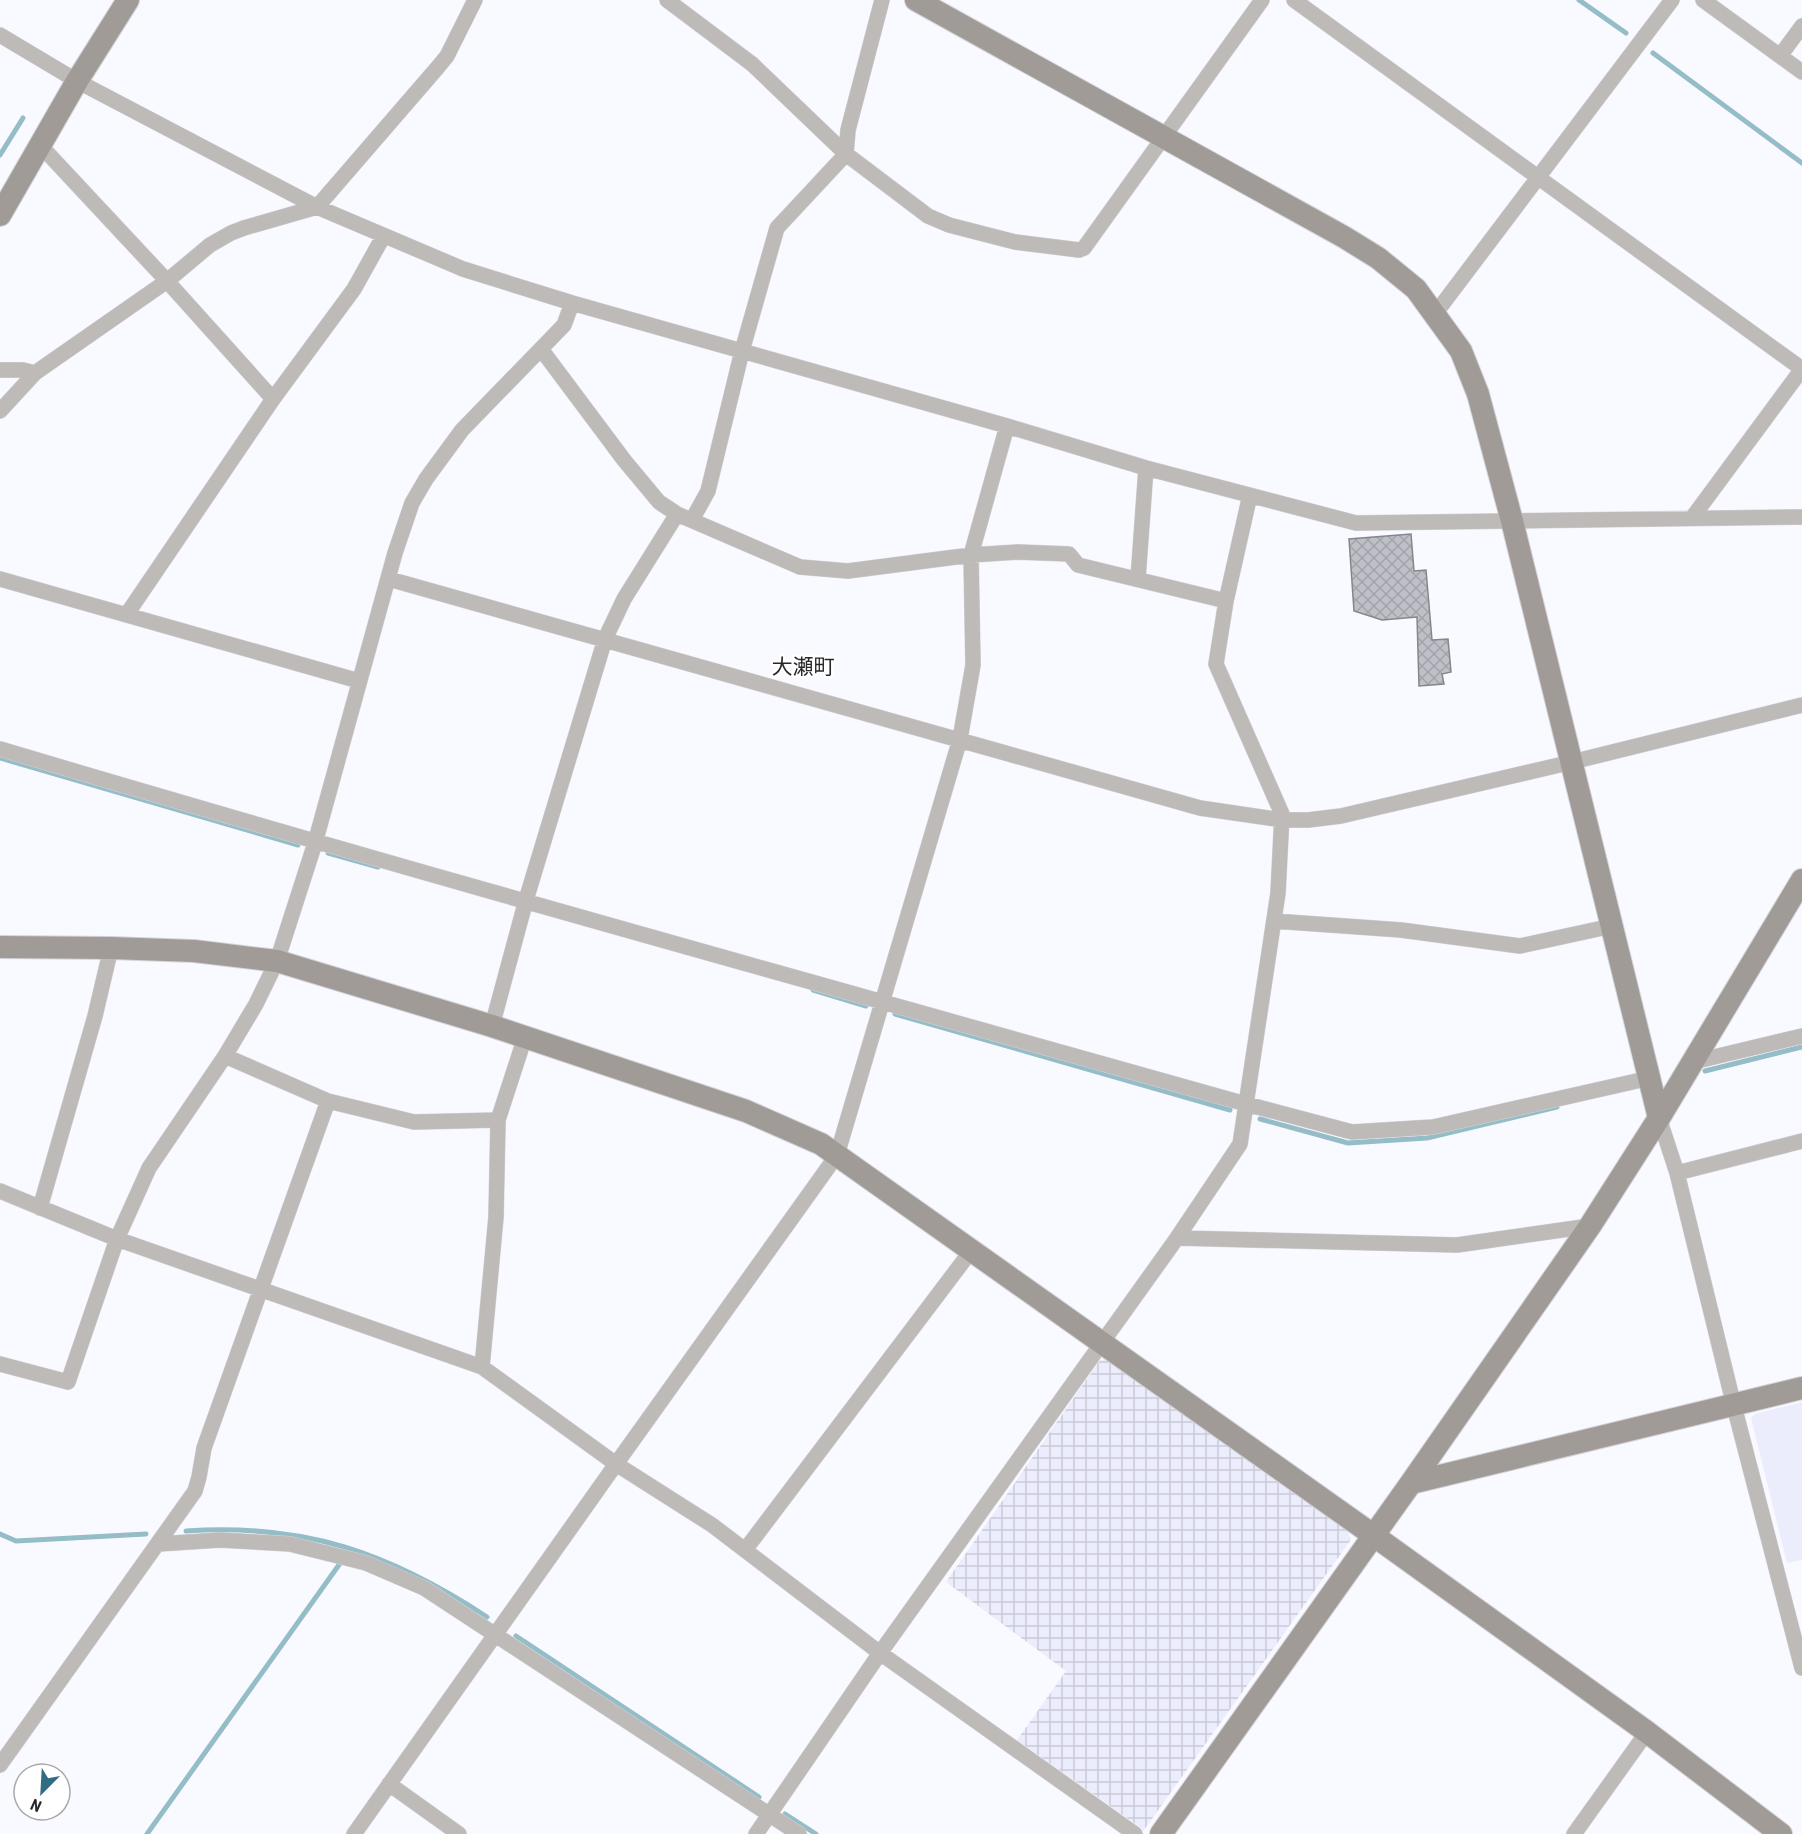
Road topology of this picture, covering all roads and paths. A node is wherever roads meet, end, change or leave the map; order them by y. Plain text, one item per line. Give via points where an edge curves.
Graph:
1 (128, 0) edge
2 (475, 0) edge
3 (667, 0) edge
4 (882, 0) edge
5 (916, 0) edge
6 (1262, 0) edge
7 (1294, 0) edge
8 (1672, 0) edge
9 (1703, 0) edge
10 (1802, 26) edge
11 (0, 35) edge
12 (1780, 56) junction
13 (1802, 72) edge
14 (77, 81) junction
15 (1164, 136) junction
16 (40, 145) junction
17 (846, 154) junction
18 (1538, 177) junction
19 (317, 207) junction
20 (0, 215) edge
21 (383, 237) junction
22 (167, 281) junction
23 (572, 303) junction
24 (1435, 314) junction
25 (541, 349) junction
26 (742, 351) junction
27 (1802, 369) edge
28 (0, 370) edge
29 (35, 373) junction
30 (273, 399) junction
31 (0, 411) edge
32 (1007, 426) junction
33 (1146, 468) junction
34 (1250, 495) junction
35 (677, 514) junction
36 (1802, 517) edge
37 (1692, 518) junction
38 (692, 520) junction
39 (1512, 521) junction
40 (971, 555) junction
41 (0, 579) edge
42 (389, 579) junction
43 (1138, 579) junction
44 (1226, 601) junction
45 (127, 614) junction
46 (605, 639) junction
47 (359, 681) junction
48 (1802, 705) edge
49 (960, 739) junction
50 (0, 749) edge
51 (1572, 762) junction
52 (1282, 820) junction
53 (315, 843) junction
54 (1802, 880) edge
55 (526, 900) junction
56 (1274, 921) junction
57 (1612, 926) junction
58 (0, 947) edge
59 (111, 948) junction
60 (277, 961) junction
61 (883, 1002) junction
62 (492, 1026) junction
63 (1802, 1036) edge
64 (525, 1037) junction
65 (225, 1056) junction
66 (1693, 1062) junction
67 (1650, 1078) junction
68 (328, 1101) junction
69 (1246, 1104) junction
70 (1659, 1118) junction
71 (498, 1120) junction
72 (1802, 1141) edge
73 (837, 1155) junction
74 (1677, 1173) junction
75 (0, 1191) edge
76 (40, 1208) junction
77 (1590, 1227) junction
78 (1177, 1238) junction
79 (117, 1239) junction
80 (971, 1251) junction
81 (261, 1291) junction
82 (1103, 1342) junction
83 (0, 1364) edge
84 (482, 1367) junction
85 (1802, 1388) edge
86 (1734, 1406) junction
87 (616, 1464) junction
88 (1411, 1483) junction
89 (1373, 1535) junction
90 (158, 1544) junction
91 (745, 1550) junction
92 (495, 1635) junction
93 (880, 1653) junction
94 (1802, 1668) edge
95 (1647, 1732) junction
96 (0, 1765) edge
97 (389, 1784) junction
98 (769, 1815) junction
99 (1777, 1833) edge
100 (354, 1834) edge
101 (459, 1834) edge
102 (756, 1834) edge
103 (799, 1834) edge
104 (1135, 1834) edge
105 (1161, 1834) edge
106 (1574, 1834) edge

1 - 14 street
2 - 19 street via 438,68
3 - 17 street via 752,63
4 - 17 street via 848,130
5 - 15 street
6 - 15 street
7 - 18 street
8 - 18 street
9 - 12 street
10 - 12 street
11 - 14 street
12 - 13 street
14 - 16 street
14 - 19 street
15 - 17 street via 1079,250 1015,242 949,225 909,203
15 - 24 street via 1378,258 1416,289
16 - 20 street
16 - 22 street
17 - 26 street via 777,228
18 - 24 street
18 - 27 street
19 - 21 street
19 - 22 street via 231,233
21 - 23 street via 463,270
21 - 30 street via 354,290
22 - 29 street
22 - 30 street
23 - 25 street via 564,325
23 - 26 street
24 - 39 street via 1461,351 1478,394
25 - 35 street via 659,502
25 - 42 street via 462,430 426,479 412,503
26 - 32 street
26 - 38 street via 708,491
27 - 37 street
28 - 29 street
29 - 31 street
30 - 45 street
32 - 33 street
32 - 40 street
33 - 34 street
33 - 43 street
34 - 39 street via 1356,523
34 - 44 street
35 - 38 street
35 - 46 street via 624,599
36 - 37 street
37 - 39 street
38 - 40 street via 800,567 848,571
39 - 51 street
40 - 43 street via 1069,554 1078,565
40 - 49 street via 973,665
41 - 45 street
42 - 46 street
42 - 47 street
43 - 44 street
44 - 52 street via 1216,664
45 - 47 street
46 - 49 street
46 - 55 street
47 - 53 street
48 - 51 street
49 - 52 street via 1200,808
49 - 61 street
50 - 53 street
51 - 52 street via 1341,816
51 - 57 street
52 - 56 street
53 - 55 street
53 - 60 street
54 - 66 street
55 - 61 street
55 - 62 street
56 - 57 street via 1401,930 1520,946
56 - 69 street
57 - 67 street
58 - 59 street
59 - 60 street via 194,951
59 - 76 street
60 - 62 street
60 - 65 street
61 - 69 street
61 - 73 street
62 - 64 street
63 - 66 street
64 - 71 street
64 - 73 street via 746,1111
65 - 68 street
65 - 79 street via 149,1168
66 - 70 street
67 - 69 street via 1433,1127 1352,1132
67 - 70 street
68 - 71 street via 414,1122
68 - 81 street
69 - 78 street via 1240,1144
70 - 74 street
70 - 77 street
71 - 84 street via 496,1217
72 - 74 street
73 - 80 street
73 - 87 street
74 - 86 street
75 - 76 street
76 - 79 street
77 - 78 street via 1457,1245
77 - 88 street
78 - 82 street
79 - 81 street
79 - 83 street via 68,1382
80 - 82 street
80 - 91 street
81 - 84 street
81 - 90 street via 204,1448 195,1491
82 - 89 street
82 - 93 street
84 - 87 street
85 - 86 street
86 - 88 street
86 - 94 street
87 - 91 street
87 - 92 street
88 - 89 street
89 - 95 street
89 - 105 street
90 - 92 street via 220,1540 290,1544 366,1563 424,1588
90 - 96 street
91 - 93 street
92 - 97 street
92 - 98 street
93 - 98 street
93 - 104 street
95 - 99 street
95 - 106 street
97 - 100 street
97 - 101 street
98 - 102 street
98 - 103 street

